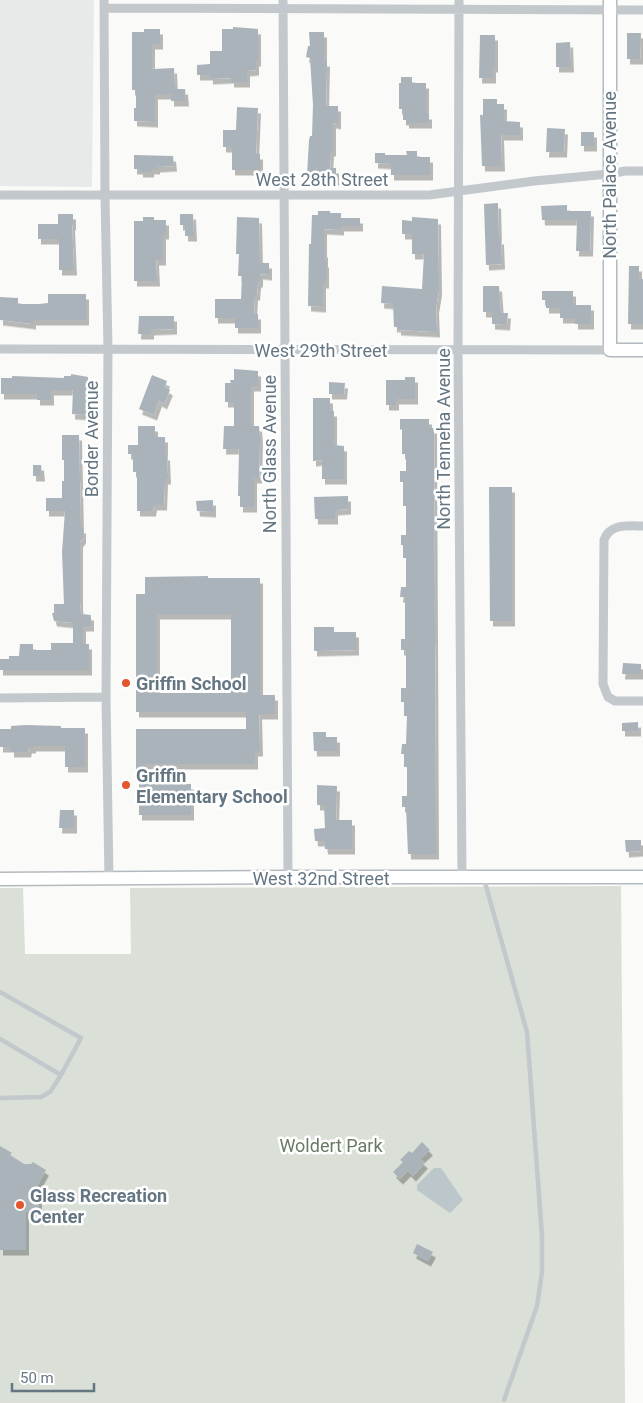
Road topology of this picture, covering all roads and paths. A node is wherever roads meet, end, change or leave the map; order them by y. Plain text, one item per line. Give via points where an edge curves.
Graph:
1 (104, 4) edge
2 (283, 4) edge
3 (459, 4) edge
4 (610, 5) edge
5 (643, 10) edge
6 (643, 171) edge
7 (609, 174) junction
8 (460, 192) junction
9 (0, 195) edge
10 (105, 195) junction
11 (284, 196) junction
12 (0, 349) edge
13 (108, 349) junction
14 (284, 350) junction
15 (458, 350) junction
16 (610, 350) junction
17 (643, 350) edge
18 (643, 526) edge
19 (106, 697) junction
20 (0, 698) edge
21 (643, 701) edge
22 (288, 877) junction
23 (643, 877) edge
24 (462, 878) junction
25 (484, 878) junction
26 (0, 879) edge
27 (109, 879) junction
28 (0, 992) edge
29 (0, 1039) edge
30 (61, 1075) junction
31 (0, 1098) edge
32 (504, 1400) dead end

1 - 2 street
1 - 10 street, Border Avenue
2 - 3 street
2 - 11 street, North Glass Avenue
3 - 4 street
3 - 8 street, North Tenneha Avenue
4 - 5 street
4 - 7 street, North Palace Avenue
6 - 7 street, West 28th Street via 625,170
7 - 8 street, West 28th Street
7 - 16 street, North Palace Avenue
8 - 11 street, West 28th Street
8 - 15 street, North Tenneha Avenue
9 - 10 street, West 28th Street
10 - 11 street, West 28th Street
10 - 13 street, Border Avenue
11 - 14 street, North Glass Avenue
12 - 13 street, West 29th Street
13 - 14 street, West 29th Street
13 - 19 street, Border Avenue
14 - 15 street, West 29th Street
14 - 22 street, North Glass Avenue
15 - 16 street, West 29th Street
15 - 24 street, North Tenneha Avenue
16 - 17 street, West 29th Street
18 - 21 street via 614,528 604,540 603,684 608,697 615,700
19 - 20 street
19 - 27 street, Border Avenue
22 - 24 street, West 32nd Street
22 - 27 street, West 32nd Street
23 - 25 street, West 32nd Street
24 - 25 street, West 32nd Street
25 - 32 lane via 527,1032 542,1236 542,1272 537,1306
26 - 27 street, West 32nd Street
28 - 30 lane via 81,1038
29 - 30 lane
30 - 31 lane via 50,1092 41,1097

